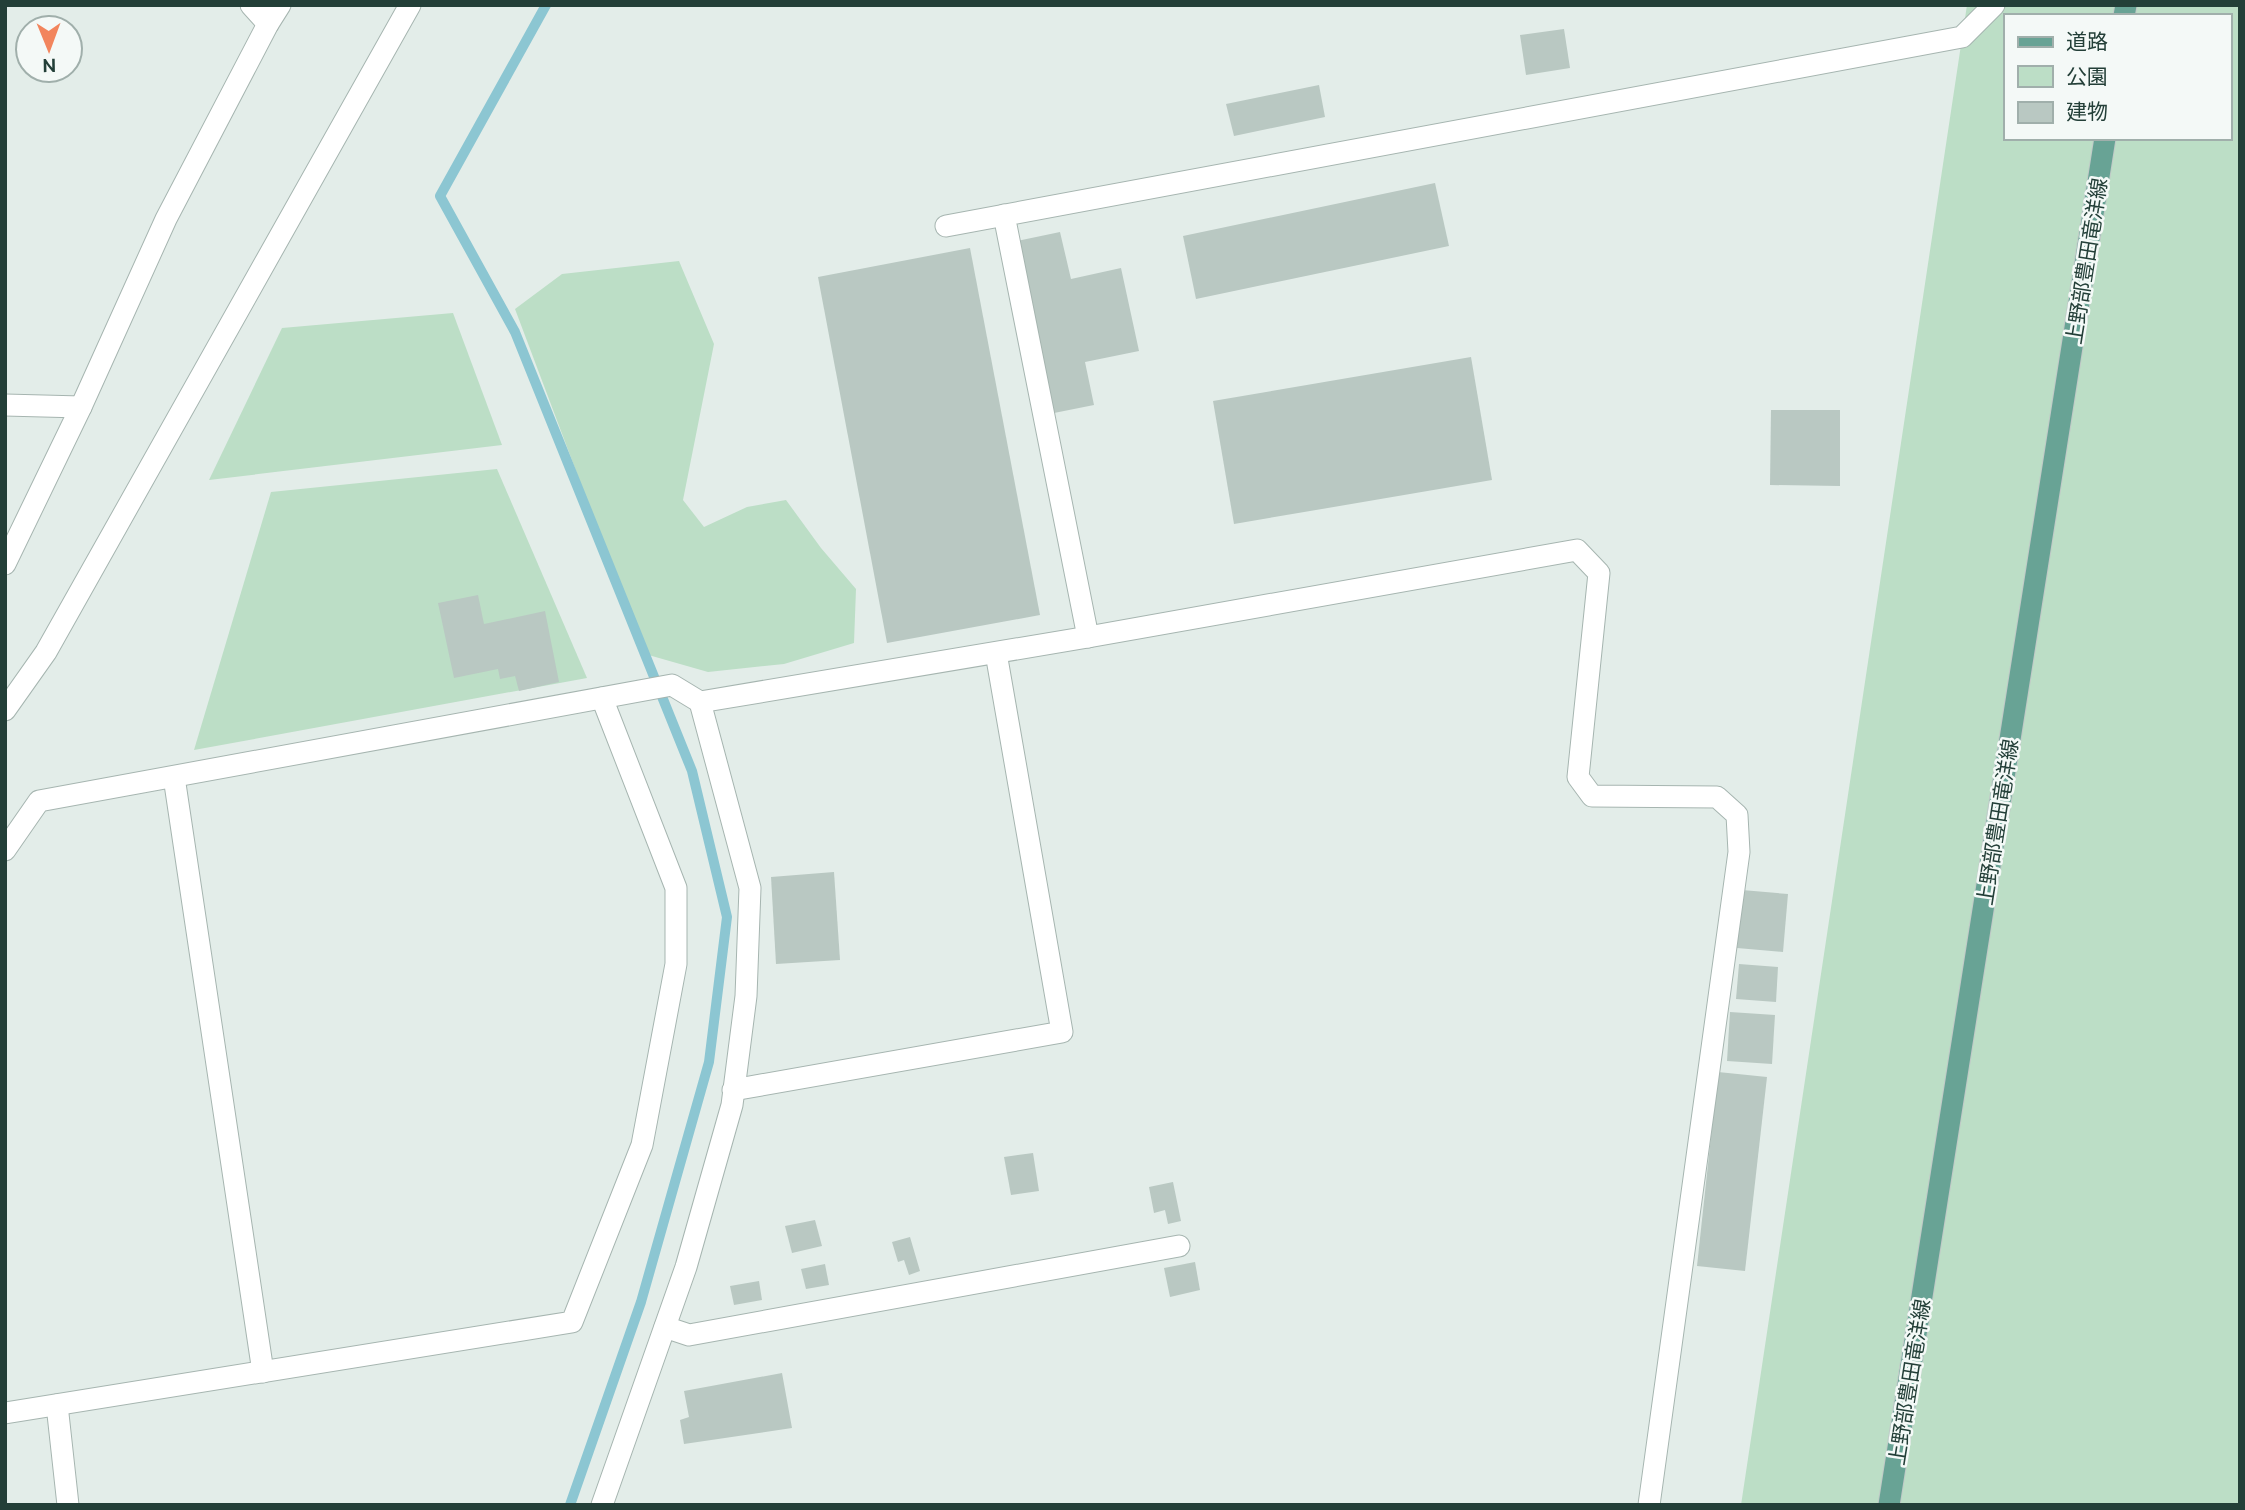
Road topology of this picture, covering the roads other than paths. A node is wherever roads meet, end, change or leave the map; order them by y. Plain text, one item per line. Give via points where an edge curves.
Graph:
1 (251, 5) edge
2 (280, 5) edge
3 (410, 5) edge
4 (1994, 5) edge
5 (268, 24) junction
6 (2105, 140) edge
7 (1004, 215) junction
8 (946, 226) dead end
9 (5, 405) edge
10 (81, 407) junction
11 (5, 564) edge
12 (1088, 637) junction
13 (996, 653) junction
14 (602, 698) junction
15 (700, 702) junction
16 (5, 710) edge
17 (174, 777) junction
18 (5, 850) edge
19 (733, 1090) junction
20 (1179, 1246) dead end
21 (665, 1327) junction
22 (263, 1372) junction
23 (57, 1405) junction
24 (5, 1413) edge
25 (68, 1505) edge
26 (602, 1505) edge
27 (1649, 1505) edge
28 (1889, 1505) edge

1 - 5 street
2 - 5 street
3 - 16 street via 53,640
4 - 7 street via 1962,37
5 - 10 street via 166,219
6 - 28 main road, 上野部豊田竜洋線
7 - 8 street
7 - 12 street
9 - 10 street
10 - 11 street
12 - 13 street
12 - 27 street via 1577,550 1599,573 1578,777 1592,796 1717,797 1737,815 1739,852
13 - 15 street
13 - 19 street via 1062,1032
14 - 15 street via 672,685
14 - 17 street
14 - 22 street via 676,888 676,964 642,1145 572,1322
15 - 19 street via 750,888 746,996
17 - 18 street via 39,801
17 - 22 street
19 - 21 street via 686,1267
20 - 21 street via 689,1335
21 - 26 street
22 - 23 street
23 - 24 street
23 - 25 street

